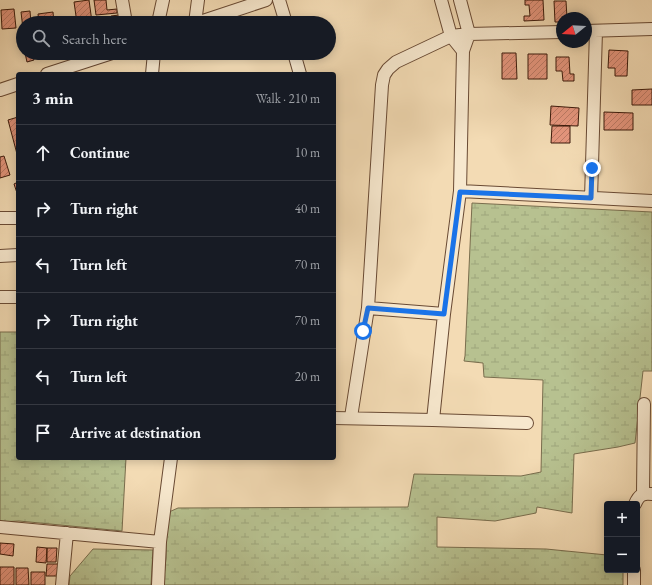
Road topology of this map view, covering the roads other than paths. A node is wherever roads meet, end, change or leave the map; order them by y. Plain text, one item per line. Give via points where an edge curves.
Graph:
1 (122, 0) edge
2 (163, 0) edge
3 (198, 0) edge
4 (266, 0) edge
5 (279, 0) edge
6 (441, 0) edge
7 (460, 0) edge
8 (125, 16) edge
9 (160, 16) edge
10 (197, 16) edge
11 (217, 16) edge
12 (284, 16) edge
13 (652, 30) edge
14 (592, 31) edge
15 (556, 32) edge
16 (469, 34) junction
17 (452, 36) junction
18 (591, 48) edge
19 (463, 51) junction
20 (90, 60) edge
21 (153, 60) edge
22 (296, 60) edge
23 (53, 72) edge
24 (152, 72) edge
25 (299, 72) edge
26 (16, 85) edge
27 (0, 90) edge
28 (460, 192) junction
29 (591, 198) junction
30 (652, 201) edge
31 (0, 218) edge
32 (16, 218) edge
33 (16, 255) edge
34 (0, 256) edge
35 (0, 297) edge
36 (16, 297) edge
37 (368, 308) junction
38 (444, 314) junction
39 (644, 404) dead end
40 (336, 418) edge
41 (351, 418) junction
42 (433, 420) junction
43 (527, 423) dead end
44 (171, 460) edge
45 (648, 493) edge
46 (637, 501) edge
47 (0, 527) edge
48 (67, 533) junction
49 (160, 542) junction
50 (634, 573) edge
51 (62, 585) edge
52 (158, 585) edge
53 (634, 585) edge

1 - 8 street
2 - 9 street
3 - 10 street
4 - 11 street
5 - 12 street
6 - 17 street
7 - 16 street
13 - 14 street
15 - 16 street
16 - 17 street
16 - 19 street
17 - 19 street
17 - 37 street via 396,62 384,75
18 - 29 street
19 - 28 street
20 - 23 street
21 - 24 street
22 - 25 street
26 - 27 street
28 - 29 street
28 - 38 street
29 - 30 street
31 - 32 street
33 - 34 street
35 - 36 street
37 - 38 street
37 - 41 street
38 - 42 street
39 - 45 street
40 - 41 street
41 - 42 street
42 - 43 street
44 - 49 street
45 - 46 street via 641,494
47 - 48 street
48 - 49 street
48 - 51 street
49 - 52 street
50 - 53 street

